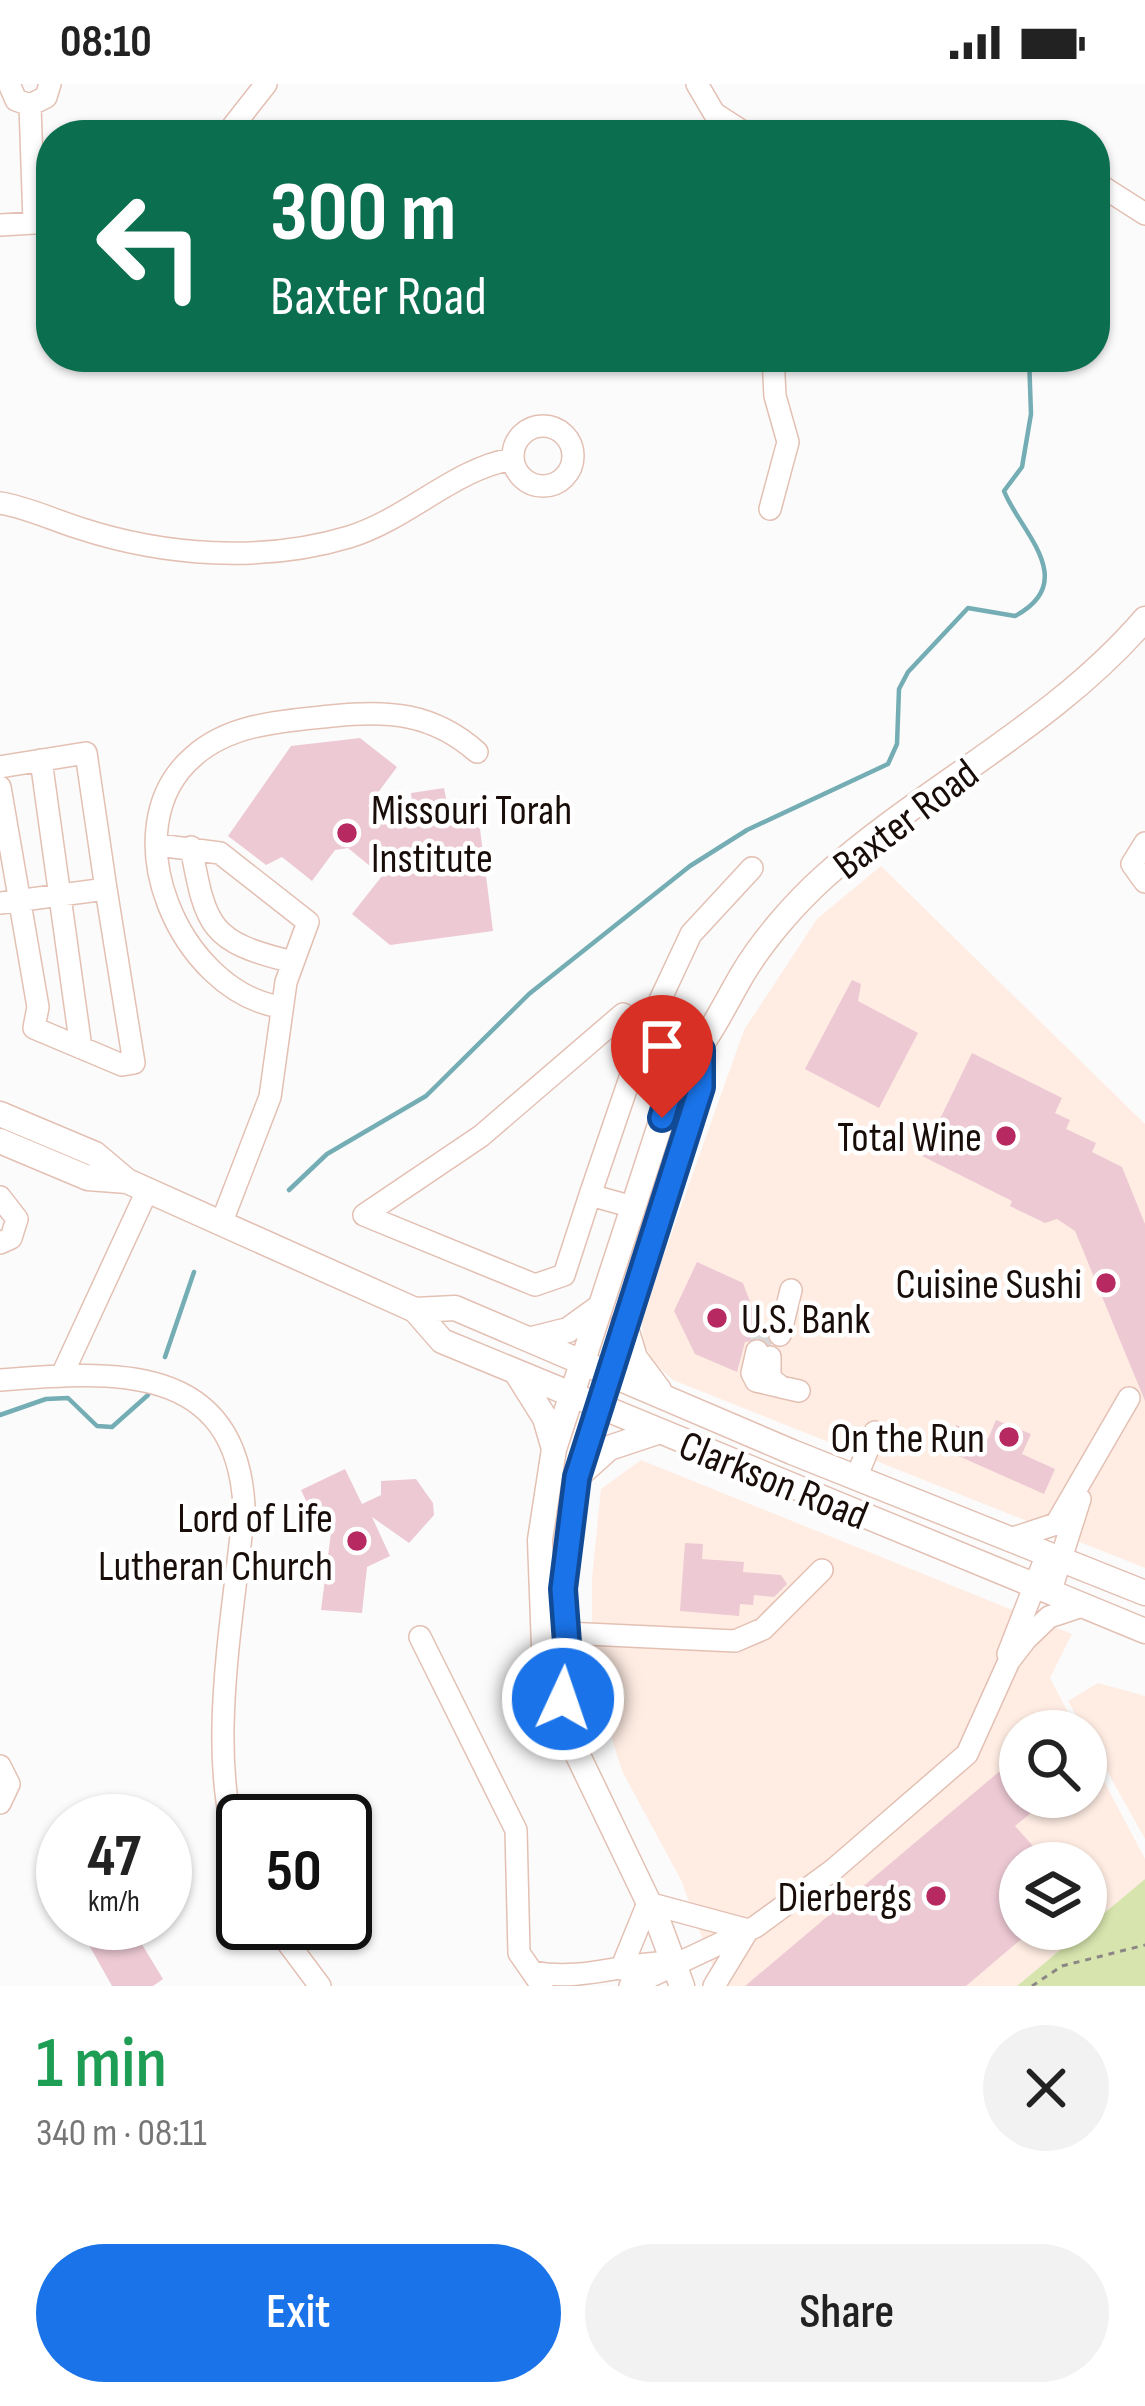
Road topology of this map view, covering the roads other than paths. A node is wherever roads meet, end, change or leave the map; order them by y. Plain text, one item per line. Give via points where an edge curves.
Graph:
1 (9, 84) edge
2 (50, 84) edge
3 (266, 84) edge
4 (697, 84) edge
5 (30, 105) junction
6 (238, 120) edge
7 (725, 120) edge
8 (36, 164) edge
9 (1110, 192) edge
10 (1145, 214) edge
11 (36, 223) edge
12 (0, 224) edge
13 (772, 372) edge
14 (513, 458) dead end
15 (0, 503) edge
16 (770, 509) dead end
17 (1145, 620) edge
18 (477, 752) dead end
19 (41, 760) junction
20 (0, 766) edge
21 (0, 788) edge
22 (1145, 843) edge
23 (158, 845) junction
24 (191, 847) junction
25 (752, 868) dead end
26 (1145, 882) edge
27 (106, 890) junction
28 (61, 896) junction
29 (9, 902) edge
30 (293, 962) junction
31 (280, 1007) junction
32 (647, 1028) junction
33 (81, 1048) junction
34 (701, 1050) junction
35 (0, 1114) edge
36 (0, 1141) edge
37 (137, 1186) junction
38 (590, 1195) junction
39 (0, 1197) edge
40 (633, 1207) junction
41 (221, 1224) junction
42 (0, 1244) edge
43 (790, 1295) dead end
44 (600, 1306) junction
45 (415, 1310) junction
46 (624, 1322) junction
47 (773, 1332) tunnel mouth
48 (532, 1340) junction
49 (763, 1354) dead end
50 (583, 1361) junction
51 (516, 1372) junction
52 (608, 1372) junction
53 (62, 1375) junction
54 (0, 1379) edge
55 (790, 1389) dead end
56 (572, 1396) junction
57 (664, 1396) junction
58 (1129, 1398) dead end
59 (596, 1407) junction
60 (657, 1432) junction
61 (875, 1432) dead end
62 (554, 1449) junction
63 (1087, 1475) junction
64 (577, 1477) junction
65 (856, 1478) junction
66 (1010, 1539) junction
67 (1055, 1557) junction
68 (822, 1570) dead end
69 (1043, 1586) junction
70 (1145, 1593) edge
71 (1085, 1605) junction
72 (1145, 1631) edge
73 (566, 1633) junction
74 (420, 1637) dead end
75 (1009, 1661) junction
76 (563, 1699) junction
77 (0, 1766) edge
78 (227, 1794) edge
79 (0, 1803) edge
80 (649, 1903) junction
81 (748, 1930) junction
82 (293, 1950) edge
83 (679, 1974) edge
84 (625, 1978) edge
85 (538, 1979) edge
86 (320, 1986) edge
87 (714, 1986) edge

1 - 5 street via 16,100
2 - 5 street via 46,97
3 - 6 street
4 - 7 street
5 - 8 street
9 - 10 street
11 - 12 street
13 - 16 street via 788,442
14 - 15 street via 486,463 370,530 275,550 175,550
17 - 34 main road, Baxter Road via 1060,704 824,877 745,970
18 - 23 street via 406,714 258,725 190,758 166,800
19 - 20 street
19 - 27 street via 86,753
19 - 28 street
21 - 29 street
22 - 26 street via 1132,864
23 - 24 street
23 - 31 street via 166,900 190,949 234,992
24 - 30 street via 218,932 238,947
24 - 30 street via 220,853 306,916 309,928
25 - 32 street via 691,934
27 - 28 street
27 - 33 street via 134,1063
28 - 29 street
28 - 33 street
29 - 33 street via 38,1007 34,1028
30 - 31 street
31 - 41 street via 270,1097
32 - 34 street
32 - 38 street
32 - 38 street via 622,1014 481,1136 364,1216 536,1285 564,1275
34 - 40 main road, Baxter Road via 676,1073
34 - 46 main road, Baxter Road via 701,1087
35 - 37 main road, Clarkson Road via 95,1154
36 - 37 main road, Clarkson Road via 88,1178
37 - 41 main road, Clarkson Road
37 - 53 street
38 - 40 street
39 - 42 street via 16,1220
40 - 44 main road, Baxter Road
41 - 45 main road, Clarkson Road
43 - 47 street
44 - 48 main road via 568,1330
44 - 50 main road, Baxter Road
45 - 48 main road, Clarkson Road via 455,1308
45 - 51 main road, Clarkson Road via 442,1341
46 - 52 main road, Baxter Road
46 - 57 main road via 634,1358
48 - 50 main road, Clarkson Road
49 - 55 street via 770,1378
50 - 52 main road, Clarkson Road
50 - 56 main road, Baxter Road
51 - 56 main road, Clarkson Road
51 - 62 main road
52 - 57 main road, Clarkson Road
52 - 59 main road, Baxter Road
53 - 54 street
53 - 78 street via 125,1377 186,1392 220,1425 242,1466
56 - 59 main road, Clarkson Road
56 - 62 main road, Baxter Road
57 - 65 main road, Clarkson Road
58 - 63 street
59 - 60 main road, Clarkson Road
59 - 64 main road, Baxter Road
60 - 64 main road via 610,1448
60 - 69 main road, Clarkson Road
61 - 65 street
62 - 76 main road, Baxter Road via 540,1540 541,1634 545,1673
63 - 66 street via 1056,1524
63 - 67 street
64 - 73 main road, Baxter Road
65 - 66 main road, Clarkson Road
66 - 67 main road, Clarkson Road
67 - 69 street
67 - 70 main road, Clarkson Road
68 - 73 street via 758,1633 735,1641
69 - 71 main road, Clarkson Road
69 - 75 street via 1007,1648
71 - 72 main road, Clarkson Road
71 - 75 street via 1049,1617
73 - 76 main road, Baxter Road
74 - 85 street via 516,1830 519,1953
75 - 81 street via 967,1754 792,1904
76 - 80 main road, Baxter Road via 572,1743
77 - 79 street via 8,1784
80 - 81 street
80 - 83 main road, Baxter Road
80 - 84 street
81 - 83 street
81 - 87 street
82 - 86 street
83 - 84 street
84 - 85 street

